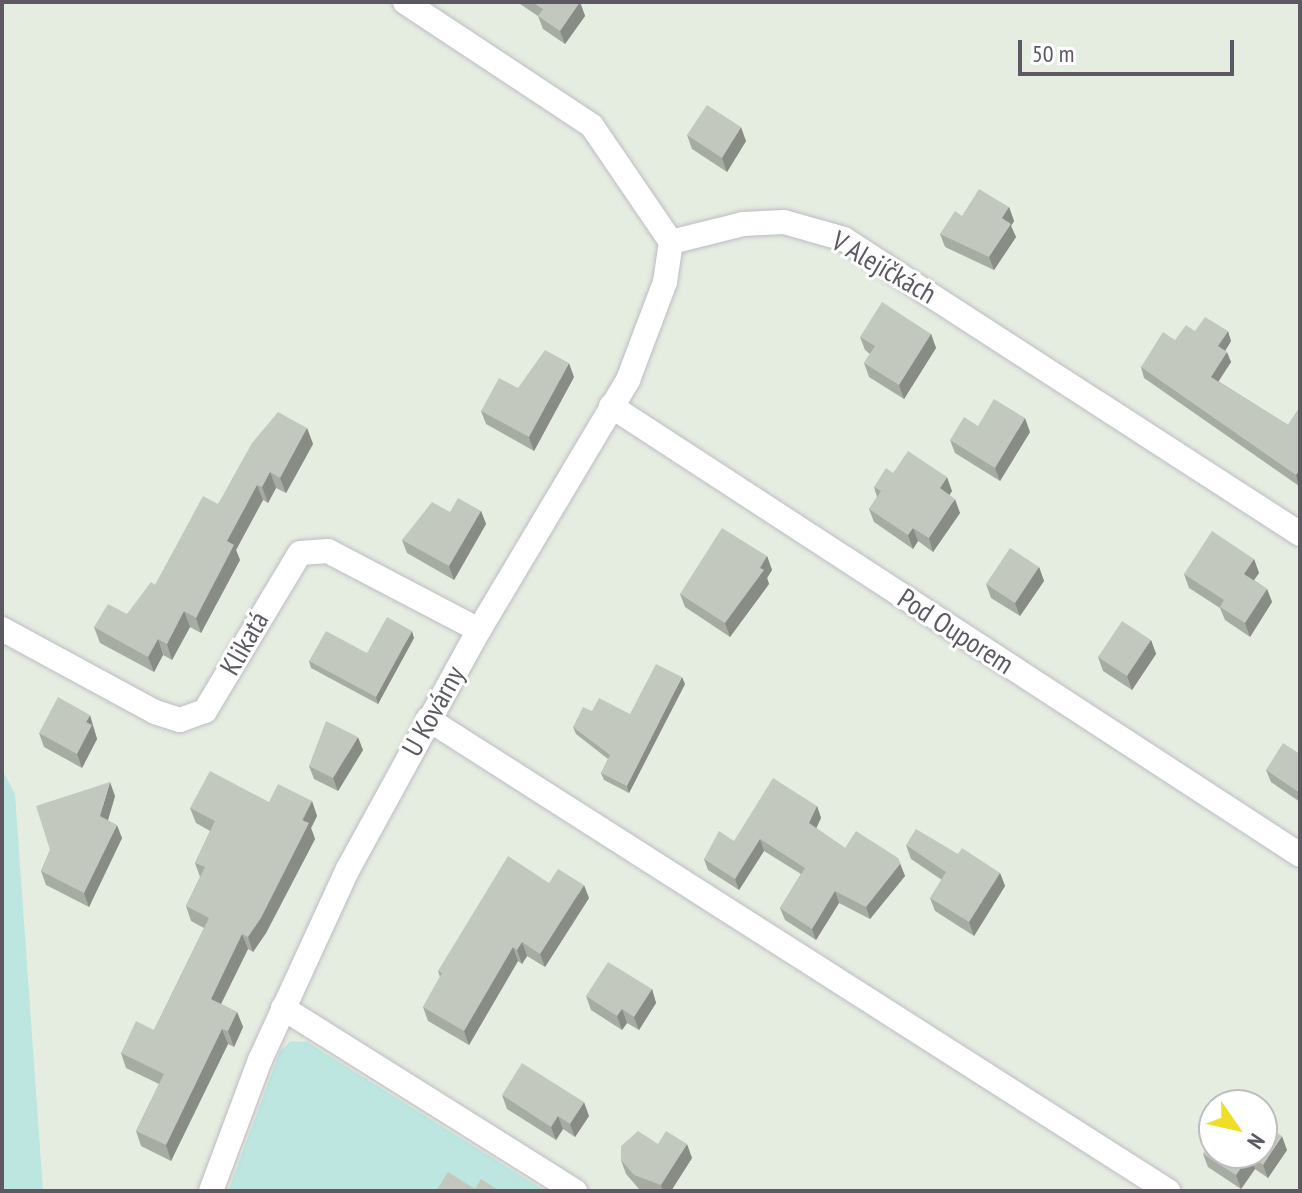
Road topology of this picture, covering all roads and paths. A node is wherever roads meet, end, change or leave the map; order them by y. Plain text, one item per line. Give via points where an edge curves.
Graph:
1 (405, 2) edge
2 (671, 242) junction
3 (611, 406) junction
4 (1300, 534) edge
5 (2, 629) edge
6 (479, 630) junction
7 (428, 719) junction
8 (1300, 855) edge
9 (283, 1008) junction
10 (211, 1191) edge
11 (575, 1191) edge
12 (1168, 1191) edge

1 - 2 street via 592,126
2 - 3 street, U Kovárny via 665,282 628,380
2 - 4 street, V Alejíčkách via 743,224 784,222 844,239
3 - 6 street, U Kovárny
3 - 8 street, Pod Ouporem
5 - 6 street, Klikatá via 155,712 180,720 205,711 300,553 328,551
6 - 7 street, U Kovárny
7 - 9 street, U Kovárny via 348,869
7 - 12 street
9 - 10 street, U Kovárny
9 - 11 street

